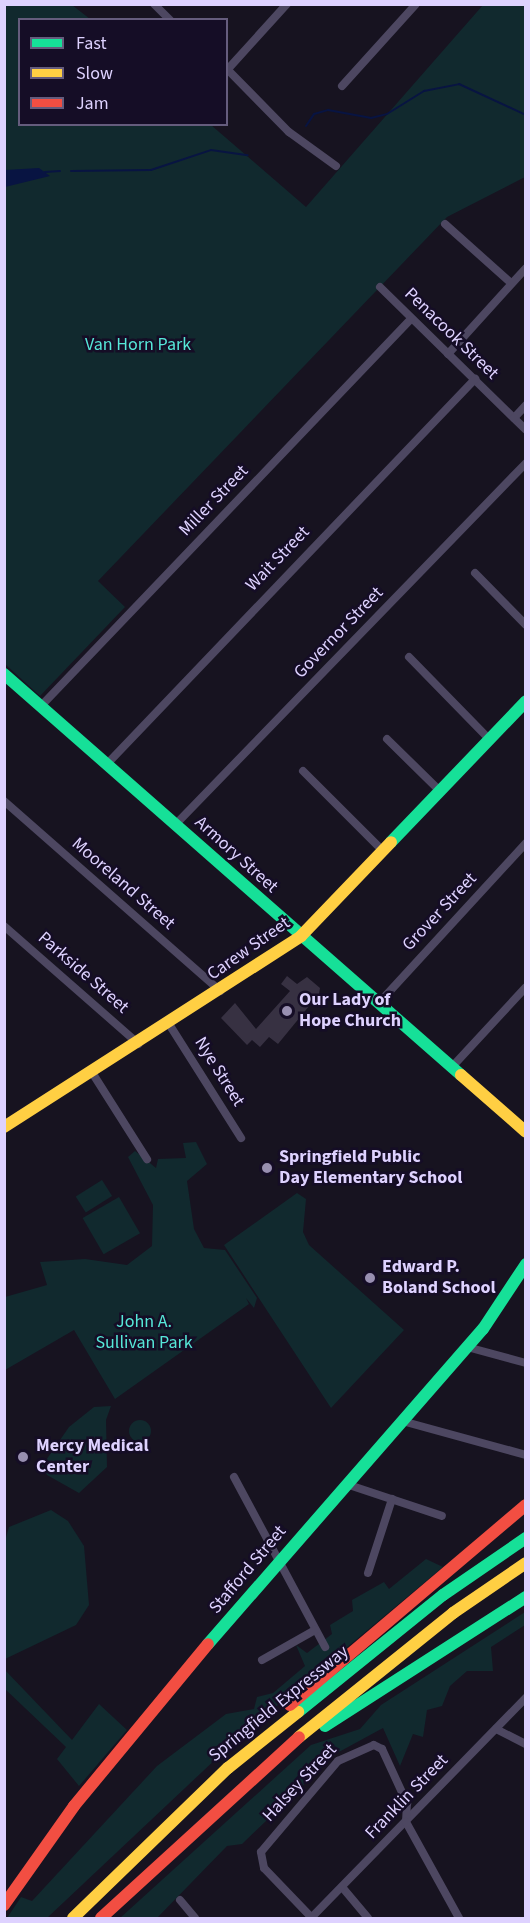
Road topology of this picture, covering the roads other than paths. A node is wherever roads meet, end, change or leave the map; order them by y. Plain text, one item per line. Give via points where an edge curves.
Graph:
1 (287, 4) edge
2 (416, 4) edge
3 (158, 6) edge
4 (168, 18) edge
5 (228, 68) edge
6 (228, 70) edge
7 (342, 86) dead end
8 (336, 166) dead end
9 (446, 224) dead end
10 (525, 268) edge
11 (511, 283) junction
12 (380, 287) dead end
13 (411, 319) junction
14 (448, 354) junction
15 (474, 379) junction
16 (525, 405) edge
17 (514, 418) junction
18 (525, 430) edge
19 (525, 463) edge
20 (475, 573) dead end
21 (525, 625) edge
22 (409, 657) dead end
23 (4, 674) edge
24 (525, 701) edge
25 (41, 706) junction
26 (387, 739) dead end
27 (489, 740) junction
28 (107, 764) junction
29 (303, 771) dead end
30 (440, 791) junction
31 (4, 801) edge
32 (175, 825) junction
33 (525, 843) edge
34 (383, 851) junction
35 (4, 926) edge
36 (301, 936) junction
37 (525, 987) edge
38 (220, 991) junction
39 (378, 1004) junction
40 (169, 1024) junction
41 (139, 1044) junction
42 (451, 1068) junction
43 (93, 1074) junction
44 (4, 1127) edge
45 (525, 1132) edge
46 (241, 1138) dead end
47 (147, 1159) dead end
48 (525, 1264) edge
49 (467, 1347) junction
50 (525, 1363) edge
51 (402, 1421) junction
52 (525, 1455) edge
53 (234, 1477) dead end
54 (346, 1484) junction
55 (392, 1499) junction
56 (525, 1505) edge
57 (442, 1516) dead end
58 (525, 1538) edge
59 (276, 1563) junction
60 (525, 1563) edge
61 (368, 1573) dead end
62 (525, 1597) edge
63 (315, 1630) junction
64 (325, 1647) dead end
65 (262, 1660) dead end
66 (525, 1698) edge
67 (496, 1729) junction
68 (525, 1744) edge
69 (274, 1758) junction
70 (237, 1761) junction
71 (406, 1822) junction
72 (342, 1887) junction
73 (180, 1900) dead end
74 (4, 1905) edge
75 (73, 1918) edge
76 (102, 1918) edge
77 (195, 1918) edge
78 (312, 1918) edge
79 (368, 1918) edge
80 (459, 1918) edge

1 - 5 street
2 - 7 street
3 - 4 street
6 - 8 street via 289,132
9 - 11 street
10 - 11 street
11 - 14 street
12 - 13 street, Penacook Street
13 - 14 street, Penacook Street
13 - 25 street, Miller Street
14 - 15 street, Penacook Street
15 - 17 street, Penacook Street
15 - 28 street, Wait Street
16 - 17 street
17 - 18 street, Penacook Street
19 - 32 street, Governor Street
20 - 21 street
22 - 27 street
23 - 25 main road, Armory Street
24 - 27 main road, Carew Street
25 - 28 main road, Armory Street
26 - 30 street
27 - 30 main road, Carew Street
28 - 32 main road, Armory Street
29 - 34 street
30 - 34 main road, Carew Street
31 - 38 street, Mooreland Street
32 - 36 main road, Armory Street
33 - 39 street, Grover Street
34 - 36 main road, Carew Street
35 - 41 street, Parkside Street
36 - 38 main road, Carew Street
36 - 39 main road, Armory Street
37 - 42 street
38 - 40 main road, Carew Street
39 - 42 main road, Armory Street
40 - 41 main road, Carew Street
40 - 46 street, Nye Street
41 - 43 main road, Carew Street
42 - 45 main road, Armory Street
43 - 44 main road, Carew Street
43 - 47 street
48 - 49 main road, Stafford Street
49 - 50 street
49 - 51 main road, Stafford Street
51 - 52 street
51 - 54 main road, Stafford Street
53 - 59 street
54 - 55 street
54 - 59 main road, Stafford Street
55 - 57 street
55 - 61 street
56 - 70 main road via 344,1656
58 - 70 main road, Springfield Expressway via 443,1596
59 - 63 street
59 - 74 main road, Stafford Street via 74,1806
60 - 69 main road, Springfield Expressway via 453,1613
62 - 69 main road
63 - 64 street
63 - 65 street
66 - 67 street, Franklin Street
67 - 68 street
67 - 71 street, Franklin Street
69 - 76 main road, Springfield Expressway
70 - 75 main road, Springfield Expressway
71 - 72 street, Franklin Street
71 - 78 street, Halsey Street via 407,1803 382,1749 374,1745 338,1761 261,1856 264,1868
71 - 80 street
72 - 78 street, Franklin Street
72 - 79 street
73 - 77 street

